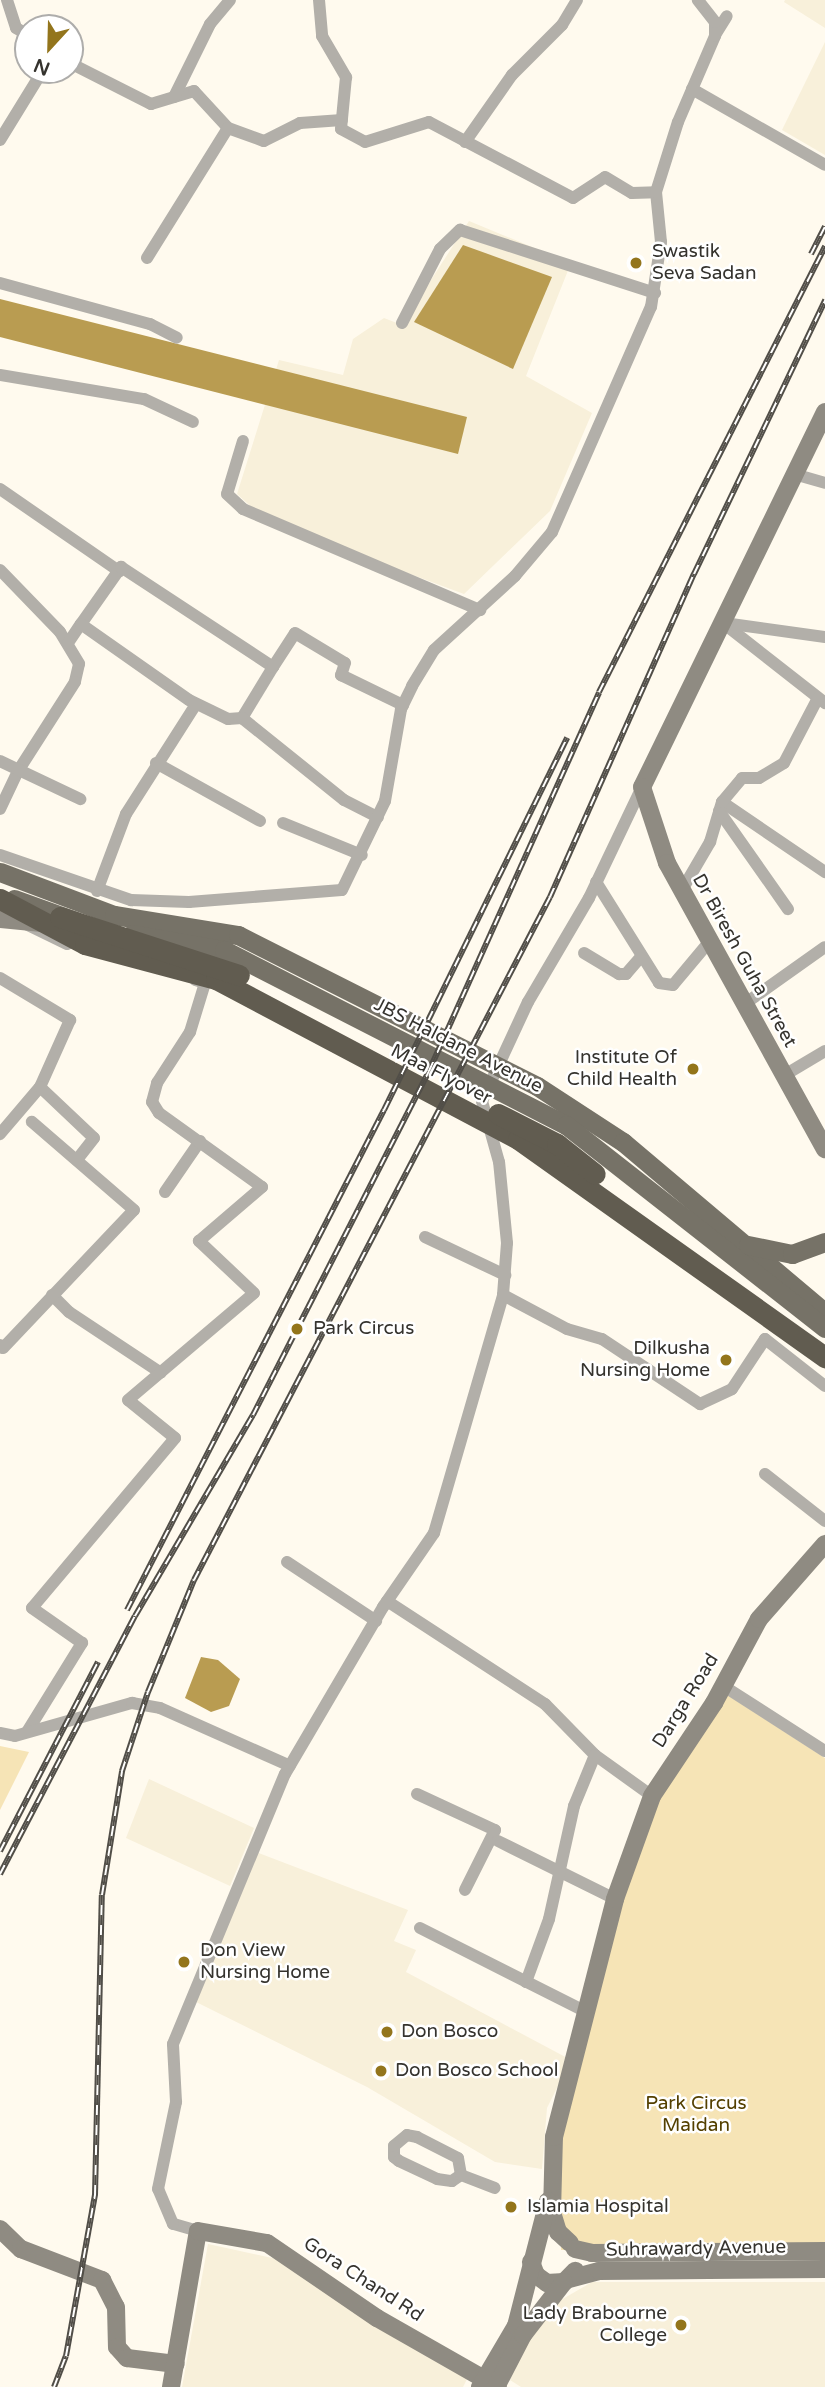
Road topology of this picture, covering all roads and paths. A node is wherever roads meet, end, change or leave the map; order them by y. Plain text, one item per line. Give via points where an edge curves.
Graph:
1 (7, 0) edge
2 (230, 0) edge
3 (319, 0) edge
4 (577, 0) edge
5 (698, 0) edge
6 (727, 16) dead end
7 (14, 22) edge
8 (715, 36) junction
9 (84, 70) edge
10 (34, 84) edge
11 (692, 89) junction
12 (174, 97) junction
13 (342, 121) junction
14 (228, 128) junction
15 (0, 140) edge
16 (465, 142) junction
17 (825, 165) edge
18 (656, 192) junction
19 (147, 258) dead end
20 (0, 283) edge
21 (655, 293) junction
22 (402, 323) dead end
23 (177, 338) dead end
24 (0, 375) edge
25 (825, 412) edge
26 (193, 422) dead end
27 (243, 441) dead end
28 (794, 474) junction
29 (825, 484) edge
30 (0, 489) edge
31 (0, 570) edge
32 (119, 571) junction
33 (480, 610) junction
34 (723, 623) junction
35 (81, 624) junction
36 (825, 636) edge
37 (68, 643) junction
38 (273, 667) junction
39 (822, 701) edge
40 (196, 704) junction
41 (403, 705) junction
42 (242, 718) junction
43 (0, 761) edge
44 (156, 763) junction
45 (18, 771) junction
46 (642, 786) junction
47 (80, 799) dead end
48 (721, 806) junction
49 (0, 809) edge
50 (378, 817) junction
51 (260, 821) dead end
52 (283, 824) dead end
53 (0, 855) edge
54 (362, 855) junction
55 (0, 872) edge
56 (825, 872) edge
57 (596, 882) junction
58 (0, 884) edge
59 (681, 890) junction
60 (97, 891) junction
61 (0, 897) edge
62 (788, 909) dead end
63 (0, 919) edge
64 (20, 921) junction
65 (114, 923) junction
66 (89, 925) junction
67 (709, 942) junction
68 (825, 947) edge
69 (584, 953) dead end
70 (640, 958) junction
71 (0, 978) edge
72 (743, 1004) junction
73 (825, 1051) edge
74 (783, 1076) junction
75 (40, 1087) junction
76 (32, 1122) dead end
77 (0, 1134) edge
78 (200, 1141) junction
79 (825, 1149) edge
80 (77, 1160) junction
81 (165, 1192) dead end
82 (697, 1217) junction
83 (425, 1237) dead end
84 (825, 1242) edge
85 (743, 1244) junction
86 (505, 1275) junction
87 (503, 1294) junction
88 (52, 1295) junction
89 (825, 1313) edge
90 (825, 1328) edge
91 (825, 1339) edge
92 (0, 1345) edge
93 (825, 1357) edge
94 (161, 1373) junction
95 (825, 1387) edge
96 (765, 1474) dead end
97 (825, 1521) edge
98 (825, 1544) edge
99 (287, 1562) dead end
100 (387, 1601) junction
101 (376, 1620) junction
102 (722, 1685) junction
103 (0, 1732) edge
104 (27, 1732) junction
105 (825, 1751) edge
106 (595, 1755) junction
107 (290, 1766) junction
108 (417, 1794) dead end
109 (652, 1796) junction
110 (498, 1841) dead end
111 (559, 1871) junction
112 (465, 1890) dead end
113 (615, 1899) junction
114 (420, 1928) dead end
115 (526, 1982) junction
116 (584, 2011) junction
117 (461, 2175) junction
118 (551, 2187) junction
119 (495, 2188) dead end
120 (0, 2229) edge
121 (198, 2231) junction
122 (572, 2246) junction
123 (825, 2251) edge
124 (533, 2255) junction
125 (825, 2269) edge
126 (566, 2281) junction
127 (176, 2364) junction
128 (491, 2385) edge
129 (171, 2387) edge

1 - 7 street
2 - 12 street via 210,24
3 - 13 street via 322,36 346,77
4 - 16 street via 562,25 512,75
5 - 8 street via 715,22
6 - 8 street
8 - 11 street
9 - 12 street via 151,104
10 - 15 street
11 - 17 street
11 - 18 street
12 - 14 street via 194,91
13 - 14 street via 300,123 264,141
13 - 16 street via 341,129 365,142 429,122
14 - 19 street
16 - 18 street via 573,198 605,177 632,192
18 - 21 street via 661,242
20 - 23 street via 138,320
21 - 22 street via 460,230 440,249
21 - 33 street via 552,532 536,555
24 - 26 street via 144,399
25 - 28 main road
27 - 33 street via 227,494 243,509
28 - 29 street
28 - 34 main road
30 - 32 street
31 - 37 street
32 - 35 street
32 - 38 street via 121,567 168,595
33 - 41 street via 434,650
34 - 36 street
34 - 39 street
34 - 46 main road
35 - 37 street
35 - 40 street
37 - 45 street via 79,664 75,682
38 - 41 street via 295,633 345,663 341,675
38 - 42 street
39 - 48 street via 784,763 759,778 742,778
40 - 42 street via 228,719
40 - 44 street
41 - 50 street via 392,774
42 - 50 street via 344,800
43 - 45 street
44 - 51 street
44 - 60 street via 118,831
45 - 47 street
45 - 49 street
46 - 57 street
46 - 59 main road, Dr Biresh Guha Street via 651,824
48 - 56 street
48 - 59 street via 710,842
48 - 62 street
50 - 54 street
52 - 54 street
53 - 60 street
54 - 60 street via 348,883 335,894 189,902 131,900
55 - 65 main road
57 - 70 street
57 - 86 street via 528,1002 482,1101 499,1162 507,1243
58 - 91 highway, Maa Flyover via 72,923 228,969 557,1144 668,1233
59 - 67 main road, Dr Biresh Guha Street
61 - 66 main road
61 - 93 highway, Maa Flyover via 85,944 216,979 518,1139
63 - 64 main road
64 - 66 main road
64 - 78 street via 85,952 205,983 190,1032 157,1083 152,1102 159,1113
65 - 66 main road
65 - 82 main road via 224,950 356,1015 566,1125
67 - 70 street via 673,985 659,984
67 - 72 main road, Dr Biresh Guha Street
68 - 72 street
69 - 70 street via 619,974 626,974
71 - 75 street via 70,1020
72 - 74 main road, Dr Biresh Guha Street
73 - 74 street
74 - 79 main road, Dr Biresh Guha Street
75 - 77 street
75 - 80 street via 94,1138
76 - 80 street
78 - 81 street
78 - 94 street via 262,1187 199,1241 254,1293
80 - 88 street via 134,1210
82 - 85 main road
82 - 90 main road
83 - 86 street
84 - 85 main road via 792,1254
85 - 89 main road
86 - 87 street
87 - 95 street via 567,1329 602,1339 700,1404 732,1389 765,1339
87 - 100 street via 443,1510 434,1533
88 - 92 street via 3,1348
88 - 94 street via 69,1312
94 - 104 street via 128,1400 175,1438 32,1608 82,1643
96 - 97 street
98 - 102 main road, Darga Road via 759,1619
99 - 101 street
100 - 101 street
100 - 106 street via 545,1704
101 - 107 street
102 - 105 street
102 - 109 main road, Darga Road
103 - 104 street
104 - 107 street via 132,1703 160,1708
106 - 109 street
106 - 111 street via 573,1806
107 - 121 street via 173,2044 176,2102 158,2189 173,2224
108 - 112 street via 495,1830
109 - 113 main road, Darga Road
110 - 111 street
111 - 113 street
111 - 115 street via 549,1919
113 - 116 main road, Darga Road
114 - 115 street
115 - 116 street
116 - 118 main road, Darga Road via 554,2137
117 - 117 street via 452,2181 437,2179 399,2161 394,2146 407,2135 417,2137 458,2158
117 - 119 street
118 - 122 main road, Darga Road via 555,2224
118 - 124 main road, Darga Road
120 - 127 main road via 22,2249 102,2280 116,2307 117,2347 127,2358
121 - 127 main road
121 - 128 main road, Gora Chand Rd via 267,2243 377,2318
122 - 123 main road, Suhrawardy Avenue via 592,2253
122 - 124 main road via 548,2238
122 - 126 main road via 578,2264
124 - 126 main road via 540,2279
124 - 128 main road, Darga Road via 516,2326
125 - 126 main road, Suhrawardy Avenue via 598,2271
126 - 128 main road
127 - 129 main road

